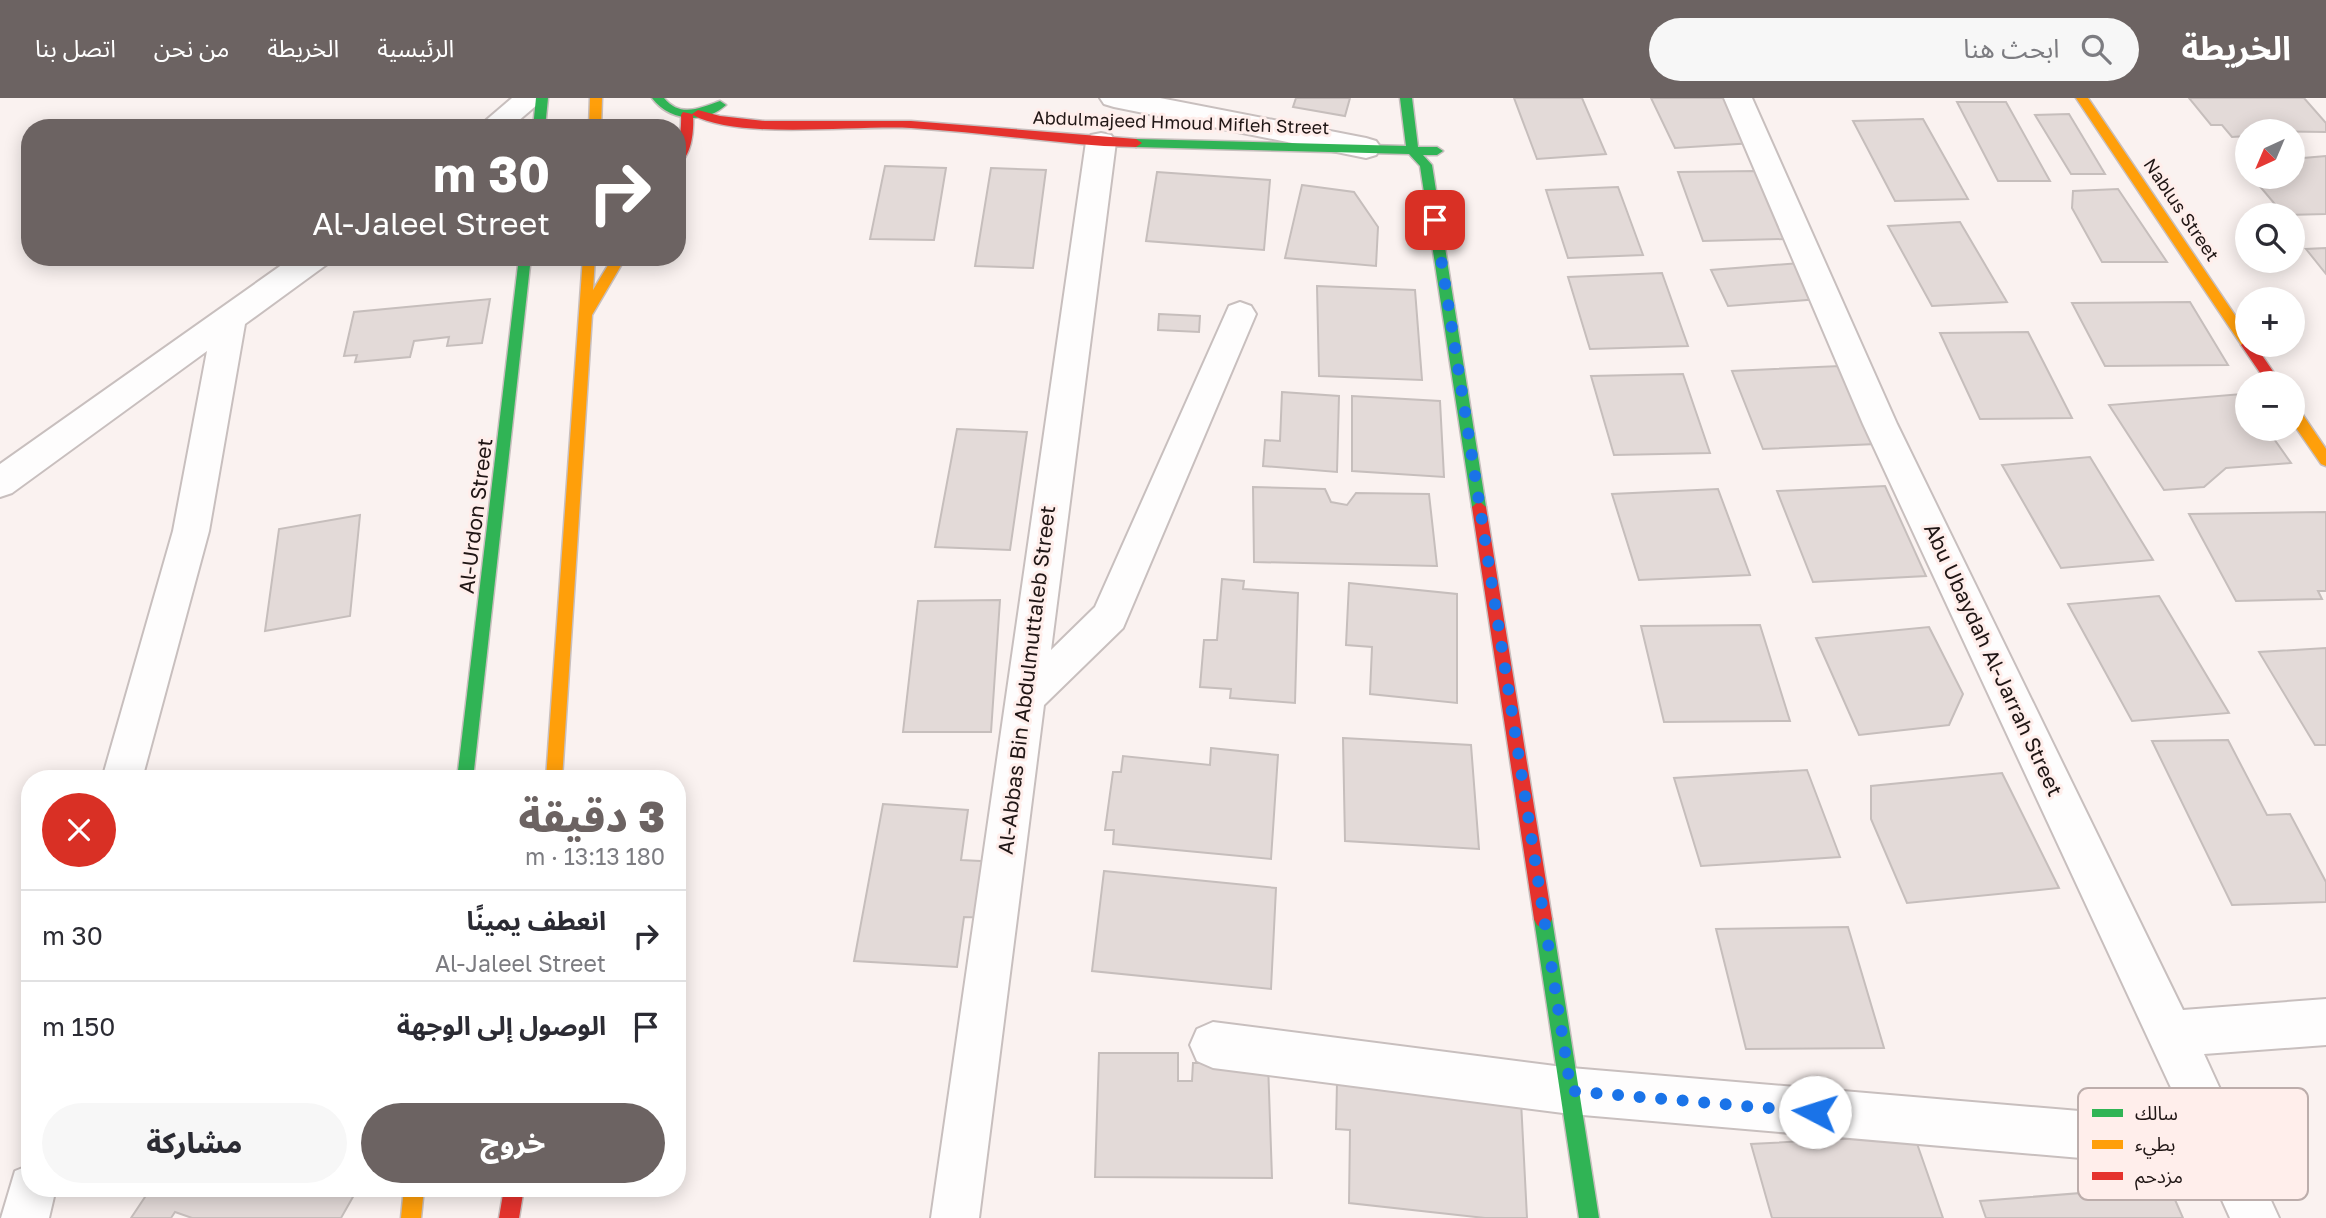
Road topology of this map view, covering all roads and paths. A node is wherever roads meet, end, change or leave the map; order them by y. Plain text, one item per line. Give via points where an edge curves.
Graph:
1 (531, 98) edge
2 (542, 98) edge
3 (596, 98) edge
4 (658, 98) edge
5 (727, 98) edge
6 (1114, 98) edge
7 (1406, 98) edge
8 (1738, 98) edge
9 (2082, 98) edge
10 (831, 108) dead end
11 (692, 114) junction
12 (503, 119) edge
13 (540, 119) edge
14 (595, 119) edge
15 (881, 123) junction
16 (686, 139) edge
17 (1101, 142) junction
18 (1371, 149) junction
19 (1412, 150) junction
20 (1426, 165) junction
21 (303, 266) edge
22 (524, 266) edge
23 (589, 266) edge
24 (615, 266) edge
25 (586, 313) junction
26 (1240, 314) dead end
27 (229, 321) junction
28 (2235, 325) edge
29 (2305, 429) edge
30 (2326, 460) edge
31 (0, 483) edge
32 (1024, 699) junction
33 (125, 770) edge
34 (466, 770) edge
35 (555, 770) edge
36 (2326, 1022) edge
37 (2171, 1034) junction
38 (1213, 1045) dead end
39 (2196, 1088) edge
40 (1571, 1091) junction
41 (2078, 1135) edge
42 (30, 1197) edge
43 (413, 1197) edge
44 (512, 1197) edge
45 (2247, 1200) edge
46 (25, 1218) edge
47 (411, 1218) edge
48 (509, 1218) edge
49 (955, 1218) edge
50 (1589, 1218) edge
51 (2255, 1218) edge

1 - 12 street
2 - 13 main road
3 - 14 main road
4 - 11 main road, Abdulmajeed Hmoud Mifleh Street via 665,109
5 - 11 main road via 710,110
6 - 18 street
7 - 19 main road
8 - 37 street, Abu Ubaydah Al-Jarrah Street via 1880,424
9 - 28 main road, Nablus Street
10 - 15 main road, Abdulmajeed Hmoud Mifleh Street
11 - 15 main road, Abdulmajeed Hmoud Mifleh Street via 769,125
11 - 16 main road
15 - 17 main road, Abdulmajeed Hmoud Mifleh Street
17 - 18 main road, Abdulmajeed Hmoud Mifleh Street
17 - 32 street, Al-Abbas Bin Abdulmuttaleb Street
18 - 19 main road, Abdulmajeed Hmoud Mifleh Street
19 - 20 main road
19 - 20 main road, Abdulmajeed Hmoud Mifleh Street via 1436,145
20 - 40 main road
21 - 27 street
22 - 34 main road, Al-Urdon Street
23 - 25 main road
24 - 25 main road
25 - 35 main road
26 - 32 street via 1110,617
27 - 31 street
27 - 33 street via 191,531
29 - 30 main road
32 - 49 street, Al-Abbas Bin Abdulmuttaleb Street
36 - 37 street
37 - 39 street, Abu Ubaydah Al-Jarrah Street
38 - 40 street
40 - 41 street
40 - 50 main road
42 - 46 street
43 - 47 main road
44 - 48 main road
45 - 51 street, Abu Ubaydah Al-Jarrah Street

